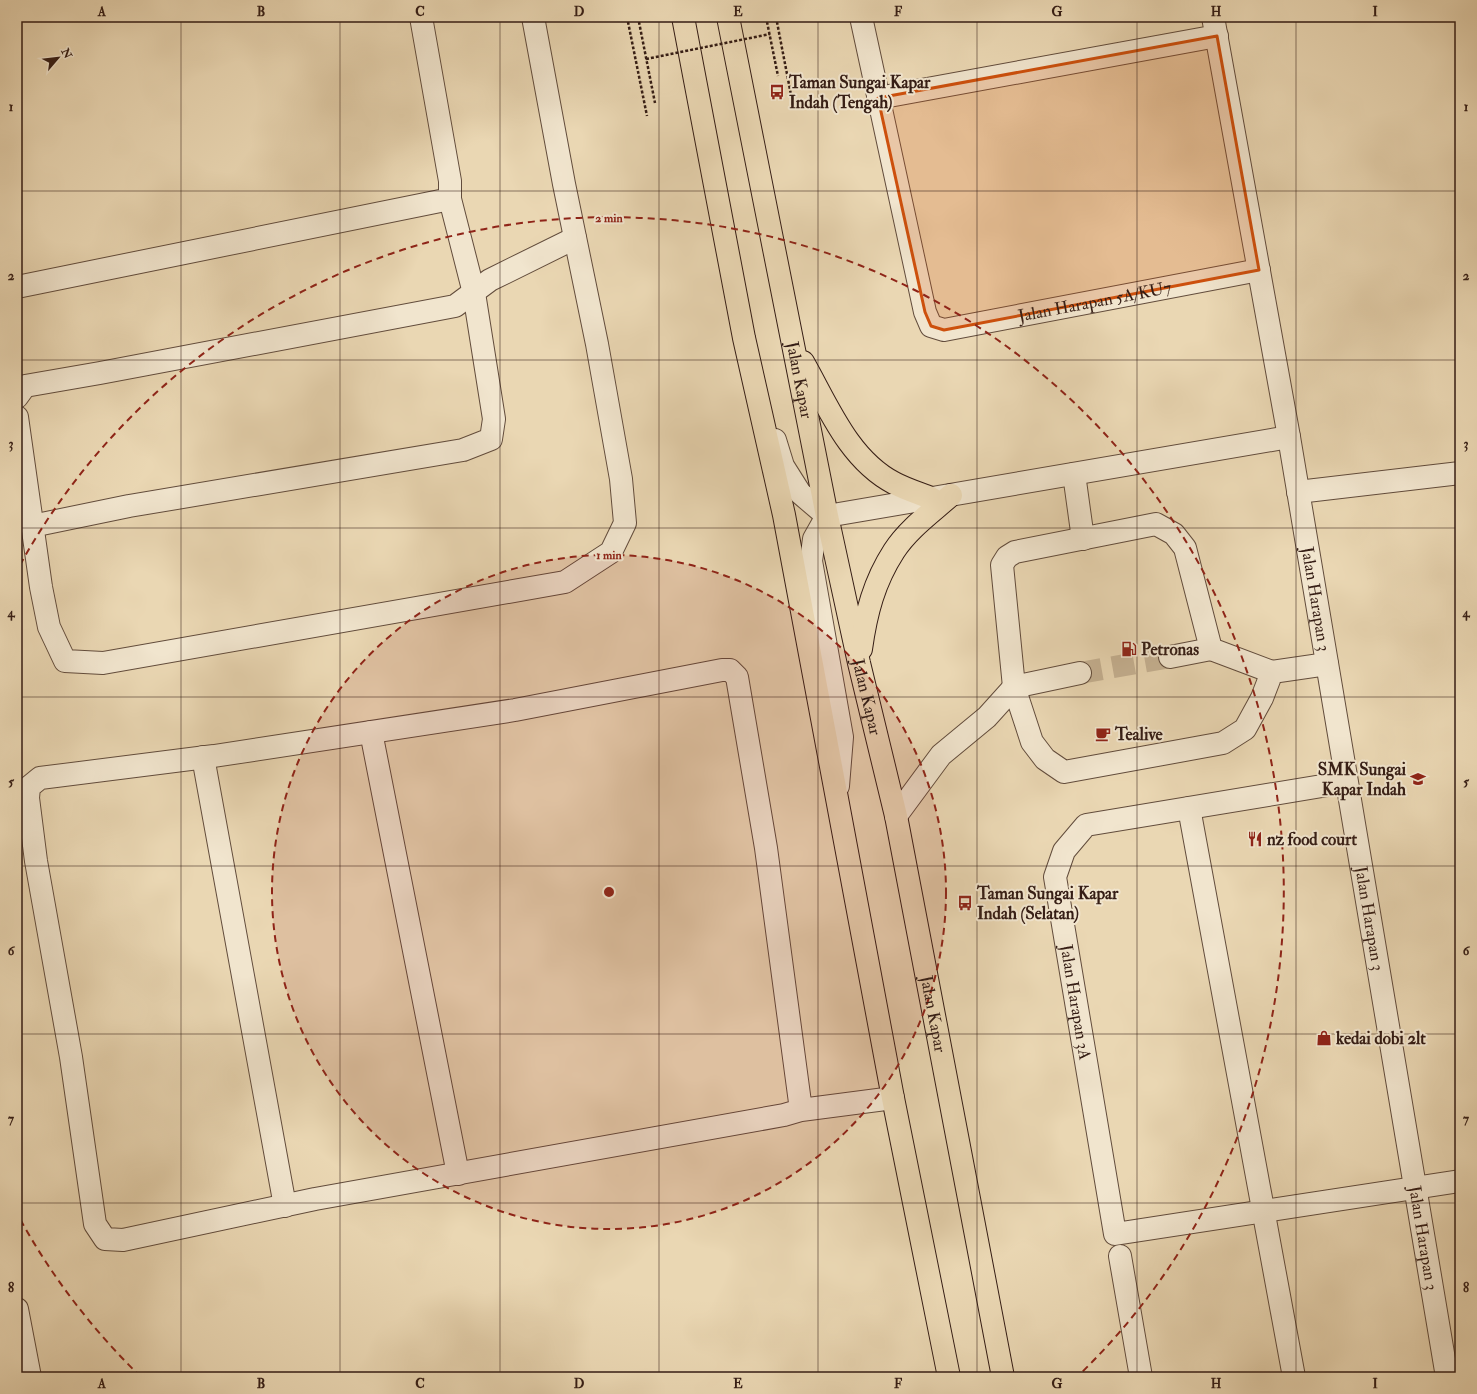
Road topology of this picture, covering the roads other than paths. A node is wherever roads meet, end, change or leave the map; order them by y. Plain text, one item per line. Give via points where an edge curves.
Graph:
1 (421, 17) edge
2 (534, 17) edge
3 (683, 17) edge
4 (728, 17) edge
5 (861, 17) edge
6 (1215, 27) edge
7 (878, 98) junction
8 (450, 199) junction
9 (575, 238) junction
10 (1259, 270) junction
11 (17, 287) edge
12 (474, 293) junction
13 (744, 338) junction
14 (793, 345) junction
15 (17, 396) edge
16 (17, 417) edge
17 (1288, 437) junction
18 (1460, 473) edge
19 (1074, 474) junction
20 (1298, 492) junction
21 (941, 497) junction
22 (827, 516) junction
23 (32, 526) junction
24 (1083, 539) junction
25 (1212, 649) junction
26 (1170, 657) tunnel mouth
27 (859, 663) junction
28 (1327, 664) junction
29 (1272, 672) junction
30 (1080, 673) tunnel mouth
31 (1014, 687) junction
32 (371, 732) junction
33 (203, 757) junction
34 (1346, 782) junction
35 (837, 795) junction
36 (1189, 808) junction
37 (896, 816) junction
38 (893, 1098) junction
39 (801, 1110) junction
40 (458, 1174) junction
41 (1460, 1181) edge
42 (1415, 1187) junction
43 (285, 1206) junction
44 (1264, 1211) junction
45 (1120, 1256) dead end
46 (17, 1309) edge
47 (30, 1377) edge
48 (949, 1377) edge
49 (1003, 1377) edge
50 (1141, 1377) edge
51 (1294, 1377) edge
52 (1447, 1377) edge

1 - 8 street via 450,181
2 - 9 street
3 - 13 highway
4 - 14 highway, Jalan Kapar
5 - 7 street
6 - 7 street
6 - 10 street, Jalan Harapan 3
7 - 10 street, Jalan Harapan 5A/KU7 via 925,312 931,326 944,330
8 - 11 street
8 - 12 street
9 - 12 street via 490,280
9 - 23 street via 603,374 621,479 625,522 611,552 565,582 103,663 65,661 49,627
10 - 17 street, Jalan Harapan 3
12 - 15 street via 455,306 24,386
12 - 23 street via 494,419 491,439 463,450 129,506
13 - 22 street via 783,466 800,493
13 - 35 highway via 784,515
14 - 21 highway via 842,434 858,454 893,483
14 - 22 highway, Jalan Kapar
16 - 23 street
17 - 19 street
17 - 20 street, Jalan Harapan 3
18 - 20 street
19 - 21 street
19 - 24 street
20 - 28 street, Jalan Harapan 3
21 - 22 street
21 - 27 highway via 894,550 876,583 866,616
22 - 27 highway, Jalan Kapar
22 - 35 street via 814,540 811,561 842,737
24 - 25 street via 1156,524 1174,534 1185,548
24 - 31 street via 1015,552 1007,557 1002,565
25 - 26 street
25 - 29 street
27 - 37 highway, Jalan Kapar
28 - 29 street
28 - 34 street, Jalan Harapan 3
29 - 31 street via 1262,698 1245,729 1223,743 1064,772 1045,759 1032,742
30 - 31 street
31 - 37 street via 987,717 942,755
32 - 33 street
32 - 39 street via 515,710 730,670 737,677 766,848
32 - 40 street
33 - 43 street
33 - 43 street via 40,778 29,786 28,798 36,861 71,1057 95,1224 105,1239 123,1240
34 - 36 street, Jalan Harapan 3A
34 - 42 street, Jalan Harapan 3
35 - 38 highway
36 - 44 street
36 - 44 street, Jalan Harapan 3A via 1086,825 1064,851 1055,876 1115,1234
37 - 49 highway, Jalan Kapar
38 - 39 street
38 - 48 highway
39 - 40 street
40 - 43 street
41 - 42 street
42 - 44 street
42 - 52 street, Jalan Harapan 3
44 - 51 street
45 - 50 street
46 - 47 street

